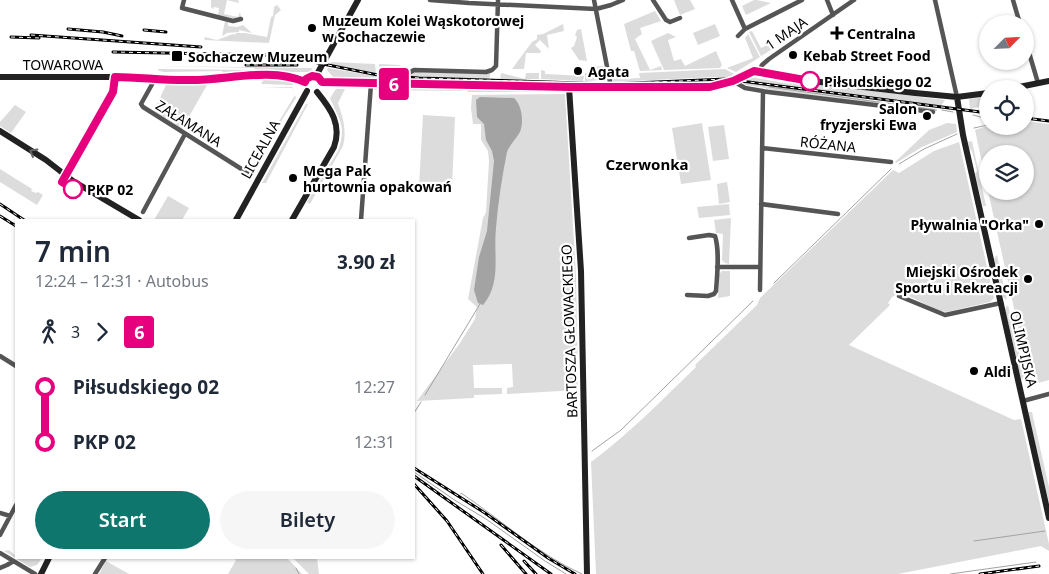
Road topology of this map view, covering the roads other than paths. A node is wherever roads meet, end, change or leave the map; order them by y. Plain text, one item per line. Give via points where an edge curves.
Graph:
1 (184, 0) edge
2 (358, 0) edge
3 (430, 0) edge
4 (594, 0) edge
5 (623, 0) edge
6 (653, 0) edge
7 (732, 0) edge
8 (802, 0) edge
9 (827, 0) edge
10 (854, 0) edge
11 (935, 0) edge
12 (1013, 0) edge
13 (498, 2) edge
14 (596, 9) junction
15 (833, 15) junction
16 (1017, 15) edge
17 (680, 18) dead end
18 (241, 19) dead end
19 (745, 30) junction
20 (738, 36) dead end
21 (1034, 69) edge
22 (759, 72) junction
23 (316, 76) junction
24 (0, 77) edge
25 (115, 77) junction
26 (155, 78) junction
27 (733, 81) junction
28 (1049, 81) edge
29 (305, 82) junction
30 (322, 82) junction
31 (1038, 83) junction
32 (371, 84) junction
33 (404, 84) junction
34 (1034, 84) edge
35 (569, 87) junction
36 (611, 87) junction
37 (307, 91) junction
38 (763, 91) junction
39 (317, 92) junction
40 (979, 94) edge
41 (957, 97) junction
42 (933, 112) dead end
43 (0, 131) edge
44 (185, 134) junction
45 (762, 148) junction
46 (891, 162) dead end
47 (65, 175) junction
48 (251, 175) dead end
49 (761, 204) junction
50 (143, 212) dead end
51 (838, 214) dead end
52 (137, 219) edge
53 (235, 219) edge
54 (293, 219) edge
55 (361, 219) edge
56 (689, 238) dead end
57 (717, 267) junction
58 (760, 267) junction
59 (760, 290) dead end
60 (687, 295) dead end
61 (899, 296) dead end
62 (1001, 303) junction
63 (0, 356) edge
64 (15, 365) edge
65 (1049, 394) edge
66 (1022, 401) junction
67 (15, 507) edge
68 (0, 513) edge
69 (10, 516) junction
70 (1049, 518) edge
71 (0, 535) edge
72 (0, 553) edge
73 (49, 559) edge
74 (104, 559) edge
75 (12, 562) junction
76 (0, 568) edge
77 (35, 574) edge
78 (40, 574) edge
79 (95, 574) edge
80 (587, 574) edge

1 - 18 street via 182,8 233,21
2 - 23 street
3 - 13 street
4 - 14 street
5 - 14 street
6 - 17 street via 666,20 670,22
7 - 19 street
8 - 19 street
9 - 15 street
10 - 15 street, 1 MAJA
11 - 41 street
12 - 16 street
13 - 14 street
13 - 33 street via 496,66 492,70 414,70 405,76
14 - 36 street
15 - 22 street, 1 MAJA via 768,59
19 - 20 street
21 - 31 street
22 - 27 street via 749,72
22 - 41 street via 786,78
23 - 29 street
23 - 30 street
24 - 25 street, TOWAROWA
25 - 26 street, TOWAROWA
25 - 47 street via 113,92
26 - 29 street, TOWAROWA via 190,80 279,75
26 - 44 street, ZAŁAMANA via 142,106
27 - 36 street via 710,87
27 - 38 street via 745,88
28 - 31 street
29 - 37 street
30 - 32 street
30 - 39 street
31 - 34 street
32 - 33 street
32 - 55 street
33 - 35 street
35 - 36 street
35 - 80 street, BARTOSZA GŁOWACKIEGO via 581,271
37 - 39 street
37 - 53 street, LICEALNA
38 - 42 street
38 - 45 street
39 - 54 street via 335,119 337,139
40 - 41 street
41 - 62 street, OLIMPIJSKA
47 -> 43 street
44 - 48 street, ZAŁAMANA
44 - 50 street
45 - 46 street, RÓŻANA
45 - 49 street
47 - 52 street
49 - 51 street
49 - 58 street
56 - 57 street via 715,236
57 - 58 street
57 - 60 street via 714,294
58 - 59 street
61 - 62 street via 945,315
62 - 66 street, OLIMPIJSKA
63 - 64 street
65 - 66 street
66 - 70 street, OLIMPIJSKA
67 - 69 street
68 - 69 street
69 - 71 street
72 - 75 street
73 - 78 street
74 - 79 street
75 - 76 street
75 - 77 street

